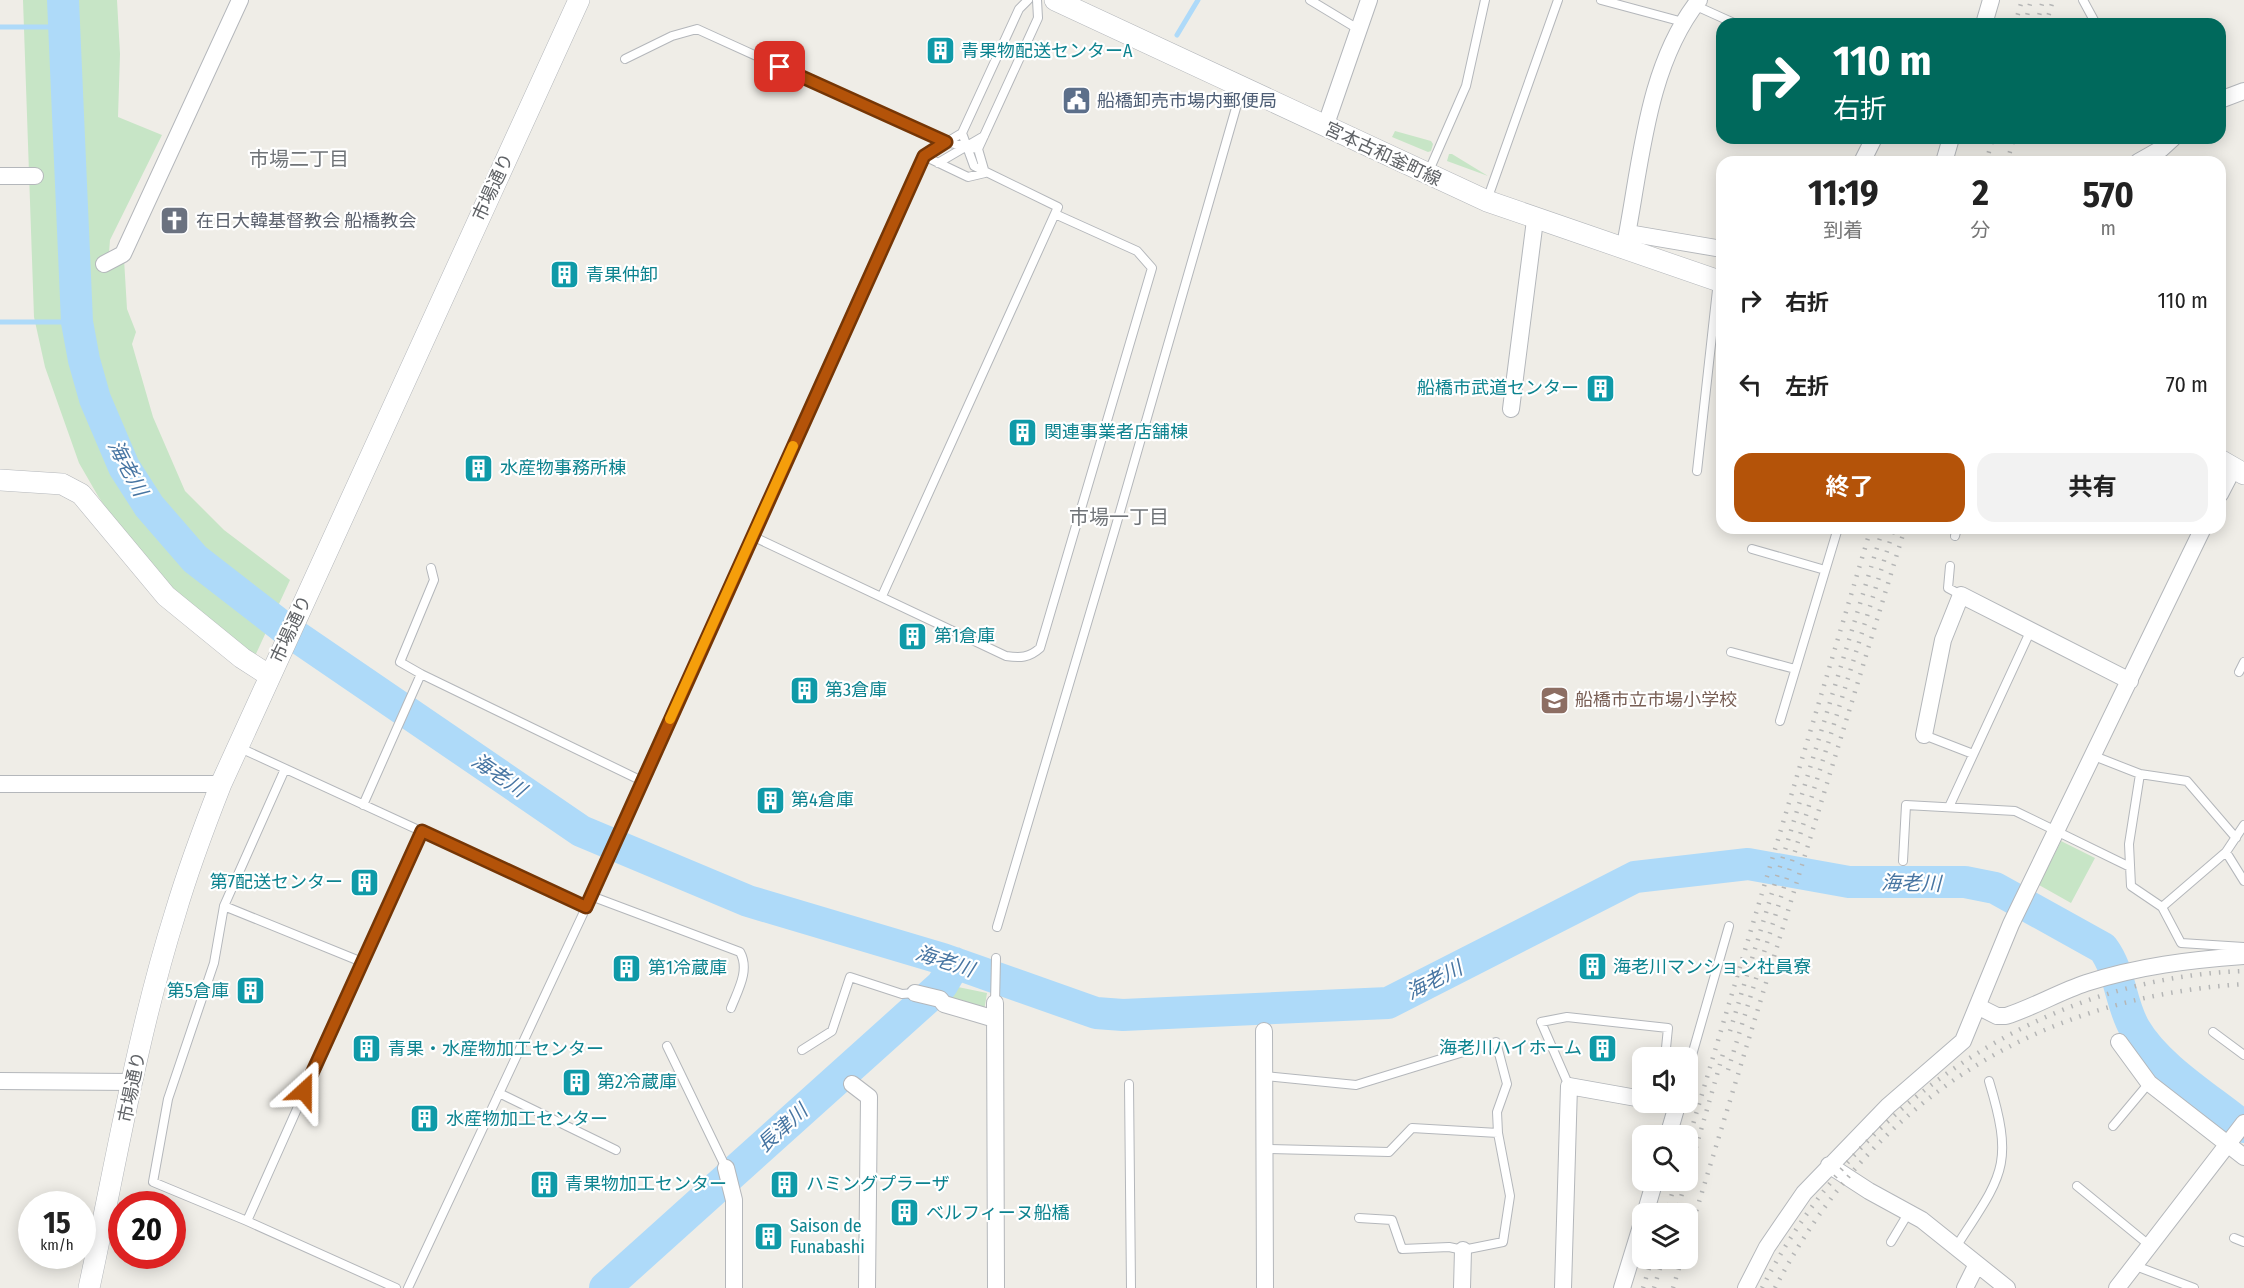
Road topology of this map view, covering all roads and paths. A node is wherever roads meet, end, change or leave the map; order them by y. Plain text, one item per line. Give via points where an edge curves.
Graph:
1 (240, 0) edge
2 (579, 0) edge
3 (1028, 0) edge
4 (1037, 0) edge
5 (1055, 0) edge
6 (1310, 0) edge
7 (1369, 0) edge
8 (1485, 0) edge
9 (1558, 0) edge
10 (1601, 0) edge
11 (1991, 0) edge
12 (2083, 0) edge
13 (1696, 3) edge
14 (1086, 7) edge
15 (1725, 18) edge
16 (1986, 18) edge
17 (2093, 18) edge
18 (1683, 22) junction
19 (1358, 29) junction
20 (625, 59) dead end
21 (1242, 87) junction
22 (2244, 91) edge
23 (2226, 98) edge
24 (1325, 127) junction
25 (962, 133) junction
26 (984, 136) junction
27 (946, 142) junction
28 (2167, 144) edge
29 (966, 146) junction
30 (978, 149) junction
31 (924, 156) junction
32 (2149, 156) edge
33 (938, 163) junction
34 (985, 173) junction
35 (1427, 175) junction
36 (0, 176) edge
37 (35, 176) dead end
38 (1487, 201) junction
39 (1055, 214) junction
40 (1535, 219) junction
41 (1626, 241) junction
42 (1716, 248) edge
43 (105, 264) dead end
44 (1716, 280) edge
45 (1716, 315) edge
46 (1511, 409) dead end
47 (2233, 467) edge
48 (1697, 471) dead end
49 (0, 480) edge
50 (2226, 482) edge
51 (1836, 534) edge
52 (2200, 534) edge
53 (752, 536) junction
54 (1752, 549) dead end
55 (1950, 566) dead end
56 (431, 568) dead end
57 (1825, 570) junction
58 (882, 596) junction
59 (1961, 596) junction
60 (2030, 632) junction
61 (1731, 652) dead end
62 (2244, 662) edge
63 (1796, 669) junction
64 (2239, 672) dead end
65 (421, 675) junction
66 (270, 676) junction
67 (2130, 681) junction
68 (1780, 721) dead end
69 (1924, 735) joint
70 (238, 747) junction
71 (1973, 754) junction
72 (2094, 756) junction
73 (285, 769) junction
74 (2140, 774) junction
75 (642, 781) junction
76 (0, 784) edge
77 (221, 784) junction
78 (363, 805) junction
79 (1949, 807) junction
80 (2244, 825) edge
81 (422, 831) junction
82 (2056, 832) junction
83 (2236, 838) junction
84 (2226, 852) junction
85 (1903, 861) dead end
86 (2130, 867) junction
87 (2244, 881) edge
88 (591, 896) junction
89 (224, 906) junction
90 (586, 907) junction
91 (2162, 907) junction
92 (1728, 926) dead end
93 (997, 927) dead end
94 (2244, 947) edge
95 (2244, 956) edge
96 (996, 958) dead end
97 (362, 962) junction
98 (917, 993) joint
99 (1979, 1007) junction
100 (731, 1008) dead end
101 (995, 1011) junction
102 (1264, 1031) dead end
103 (2214, 1032) dead end
104 (2119, 1042) dead end
105 (667, 1046) dead end
106 (1666, 1047) edge
107 (1694, 1047) edge
108 (802, 1050) dead end
109 (2244, 1054) edge
110 (1264, 1076) junction
111 (1989, 1081) dead end
112 (0, 1082) edge
113 (133, 1082) junction
114 (2149, 1083) junction
115 (852, 1084) dead end
116 (1129, 1084) dead end
117 (1569, 1086) junction
118 (499, 1093) junction
119 (1632, 1097) edge
120 (2244, 1123) edge
121 (2113, 1126) dead end
122 (1498, 1132) junction
123 (2231, 1141) junction
124 (1265, 1149) junction
125 (616, 1150) dead end
126 (2244, 1157) edge
127 (1829, 1165) junction
128 (726, 1167) joint
129 (2078, 1186) dead end
130 (1909, 1212) junction
131 (1359, 1218) dead end
132 (247, 1221) junction
133 (2234, 1238) dead end
134 (1890, 1242) dead end
135 (2244, 1242) edge
136 (2149, 1245) junction
137 (1956, 1247) junction
138 (1462, 1250) junction
139 (1632, 1256) edge
140 (1977, 1264) junction
141 (2133, 1265) junction
142 (89, 1288) edge
143 (396, 1288) edge
144 (408, 1288) edge
145 (734, 1288) edge
146 (867, 1288) edge
147 (996, 1288) edge
148 (1131, 1288) edge
149 (1265, 1288) edge
150 (1462, 1288) edge
151 (1563, 1288) edge
152 (1622, 1288) edge
153 (1746, 1288) edge
154 (1965, 1288) edge
155 (2007, 1288) edge
156 (2117, 1288) edge
157 (2194, 1288) edge

1 - 43 street via 123,254
2 - 66 street, 市場通り
3 - 25 lane via 1019,9
4 - 26 lane via 1038,18
5 - 14 street, 宮本古和釜町線
6 - 19 lane
7 - 19 street
8 - 35 lane via 1466,86
9 - 38 lane
10 - 18 lane
11 - 16 street
12 - 17 lane
13 - 15 lane
13 - 18 street
14 - 21 street, 宮本古和釜町線
18 - 41 street via 1652,98
19 - 24 street
20 - 27 lane via 672,36 697,29
21 - 24 street, 宮本古和釜町線
21 - 93 lane
22 - 23 street
24 - 35 street, 宮本古和釜町線
25 - 27 lane
25 - 29 lane
26 - 29 lane
26 - 30 lane
27 - 29 lane
27 - 31 lane
28 - 32 street
29 - 30 lane
29 - 33 lane
29 - 34 lane via 974,166
30 - 34 lane
31 - 33 lane
31 - 53 lane
33 - 34 lane via 968,177
34 - 39 lane via 1058,207
35 - 38 street, 宮本古和釜町線
36 - 37 street
38 - 40 street, 宮本古和釜町線
39 - 58 lane
39 - 58 lane via 1137,251 1152,268 1045,637 1033,655 1006,656
40 - 41 street, 宮本古和釜町線
40 - 46 street
41 - 42 street
41 - 44 street, 宮本古和釜町線
45 - 48 lane
47 - 50 street
49 - 66 street via 48,482 72,488 166,596
51 - 57 lane
52 - 67 street
53 - 58 lane
53 - 75 lane
54 - 57 lane
55 - 59 lane via 1948,588
56 - 65 lane via 434,580 400,662
57 - 63 lane
59 - 60 street
59 - 69 street via 1943,640
60 - 67 street
60 - 71 lane
61 - 63 lane
62 - 64 lane
63 - 68 lane
65 - 75 lane
65 - 78 lane
66 - 70 street, 市場通り
67 - 72 street
69 - 71 lane
70 - 73 lane
70 - 77 street, 市場通り
71 - 79 lane
72 - 74 lane
72 - 82 street
73 - 78 lane
73 - 89 lane
74 - 83 lane via 2187,781
74 - 86 lane via 2129,844
75 - 88 lane
76 - 77 street
77 - 113 street, 市場通り via 174,916
78 - 81 lane
79 - 82 lane via 2015,811
79 - 85 lane via 1906,805
80 - 83 lane
81 - 90 lane
81 - 97 lane
82 - 86 lane
82 - 99 street via 2014,916
83 - 84 lane
84 - 87 lane
84 - 91 lane
86 - 91 lane via 2131,885
88 - 90 lane
88 - 100 lane via 740,952 744,972
89 - 97 lane
89 - 132 lane via 214,963 168,1099 153,1182
90 - 118 lane
91 - 94 lane via 2181,943
92 - 107 lane
95 - 99 street via 2129,970 2006,1016
96 - 101 lane
97 - 132 lane
98 - 101 street via 940,999 944,1004
98 - 108 lane via 902,994 850,978 832,1031
99 - 127 street via 1963,1041 1888,1106
101 - 147 street
102 - 110 street
103 - 109 lane
104 - 114 street
105 - 128 lane
106 - 117 lane via 1668,1028 1567,1017 1541,1022
110 - 122 lane via 1356,1085 1496,1042 1507,1084 1497,1112
110 - 124 street
111 - 137 lane via 2003,1136 2001,1169 1994,1188
112 - 113 street
113 - 142 street, 市場通り
114 - 121 lane
114 - 123 street
115 - 146 street via 869,1097
116 - 148 lane
117 - 119 street
117 - 151 street
118 - 125 lane
118 - 144 lane
120 - 123 street
122 - 124 lane via 1412,1128 1389,1152
122 - 138 lane via 1510,1196 1503,1242
123 - 126 street
123 - 136 street
124 - 149 street
127 - 130 street
127 - 153 street via 1785,1218
128 - 145 street via 735,1200
129 - 136 lane
130 - 134 lane
130 - 137 street
131 - 138 lane via 1392,1220 1402,1249
132 - 143 lane
133 - 135 lane
136 - 141 street
137 - 140 street
138 - 150 street
139 - 152 street
140 - 154 street
140 - 155 street
141 - 156 street
141 - 157 lane

